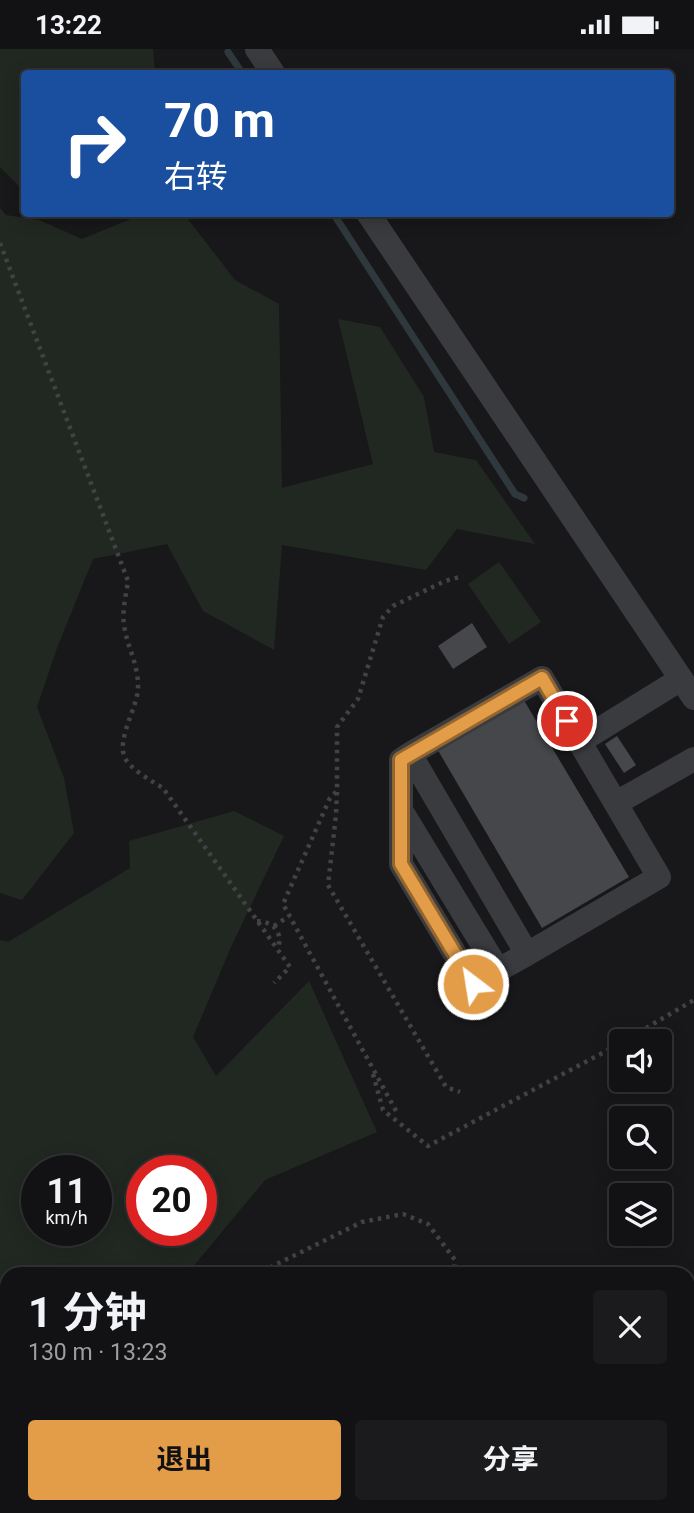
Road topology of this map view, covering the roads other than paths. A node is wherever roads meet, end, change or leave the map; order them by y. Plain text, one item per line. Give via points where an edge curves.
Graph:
1 (257, 49) edge
2 (272, 70) edge
3 (371, 217) edge
4 (688, 688) edge
5 (579, 742) junction
6 (410, 754) junction
7 (694, 759) edge
8 (615, 803) junction
9 (527, 954) junction

1 - 2 street
3 - 4 street
4 - 5 street
5 - 6 street via 542,678
5 - 8 street
6 - 9 street
6 - 9 street via 401,760 401,864 473,984
7 - 8 street
8 - 9 street via 659,877

